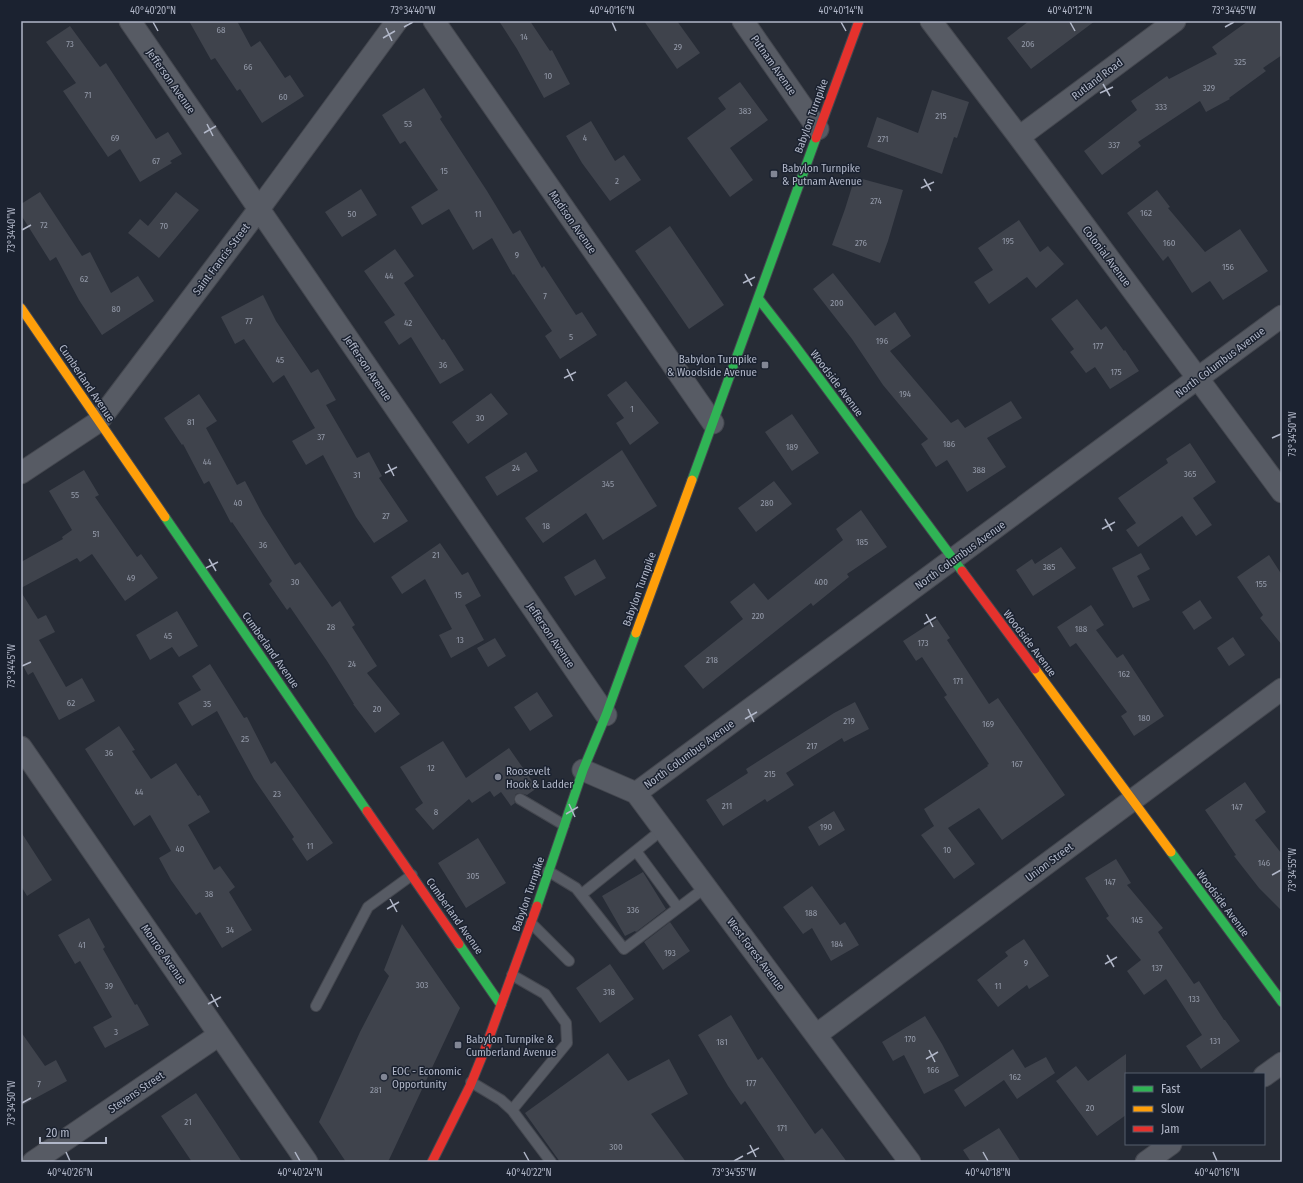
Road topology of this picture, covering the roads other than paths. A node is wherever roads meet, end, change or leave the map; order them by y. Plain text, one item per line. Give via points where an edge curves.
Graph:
1 (130, 21) edge
2 (397, 21) edge
3 (434, 21) edge
4 (743, 21) edge
5 (859, 21) edge
6 (931, 21) edge
7 (1175, 21) edge
8 (818, 129) junction
9 (1019, 137) junction
10 (259, 209) junction
11 (758, 298) junction
12 (21, 308) edge
13 (1282, 316) edge
14 (1198, 378) junction
15 (98, 422) junction
16 (713, 422) junction
17 (21, 474) edge
18 (1282, 492) edge
19 (954, 560) junction
20 (1282, 689) edge
21 (606, 715) junction
22 (21, 747) edge
23 (583, 770) junction
24 (636, 793) junction
25 (520, 799) dead end
26 (1132, 800) junction
27 (564, 825) junction
28 (663, 829) junction
29 (636, 851) junction
30 (548, 871) junction
31 (412, 875) junction
32 (706, 887) junction
33 (582, 894) junction
34 (678, 908) junction
35 (531, 923) junction
36 (569, 962) dead end
37 (512, 975) junction
38 (1282, 1002) edge
39 (501, 1005) junction
40 (316, 1006) dead end
41 (219, 1035) junction
42 (816, 1035) junction
43 (1282, 1063) edge
44 (1265, 1075) edge
45 (472, 1082) junction
46 (512, 1110) junction
47 (1170, 1145) edge
48 (34, 1162) edge
49 (307, 1162) edge
50 (432, 1162) edge
51 (551, 1162) edge
52 (910, 1162) edge
53 (1146, 1162) edge

1 - 10 street, Jefferson Avenue
2 - 10 street, Saint Francis Street
3 - 16 street, Madison Avenue
4 - 8 street, Putnam Avenue
5 - 8 street, Babylon Turnpike
6 - 9 street, Colonial Avenue
7 - 9 street, Rutland Road
8 - 11 street, Babylon Turnpike
9 - 14 street, Colonial Avenue
10 - 15 street, Saint Francis Street
10 - 21 street, Jefferson Avenue
11 - 16 street, Babylon Turnpike
11 - 19 street, Woodside Avenue
12 - 15 street, Cumberland Avenue
13 - 14 street, North Columbus Avenue
14 - 18 street, Colonial Avenue
14 - 19 street, North Columbus Avenue
15 - 17 street, Saint Francis Street
15 - 31 street, Cumberland Avenue
16 - 21 street, Babylon Turnpike
19 - 24 street, North Columbus Avenue
19 - 26 street, Woodside Avenue
20 - 26 street, Union Street
21 - 23 street, Babylon Turnpike
22 - 41 street, Monroe Avenue
23 - 24 street, West Forest Avenue
23 - 27 street, Babylon Turnpike
24 - 28 street, West Forest Avenue
25 - 27 lane
26 - 38 street, Woodside Avenue
26 - 42 street, Union Street
27 - 30 street, Babylon Turnpike
28 - 29 lane
28 - 32 street, West Forest Avenue
29 - 33 lane
29 - 34 lane
30 - 33 lane
30 - 35 street, Babylon Turnpike
31 - 39 street, Cumberland Avenue
31 - 40 lane via 368,907
32 - 34 lane
32 - 42 street, West Forest Avenue
33 - 34 lane via 624,949
35 - 36 lane
35 - 37 street, Babylon Turnpike
37 - 39 street, Babylon Turnpike
37 - 46 lane via 545,994 566,1023 567,1043
39 - 45 street, Babylon Turnpike
41 - 48 street, Stevens Street
41 - 49 street, Monroe Avenue
42 - 52 street, West Forest Avenue
43 - 44 street
45 - 46 lane
45 - 50 street, Babylon Turnpike
46 - 51 lane
47 - 53 street

